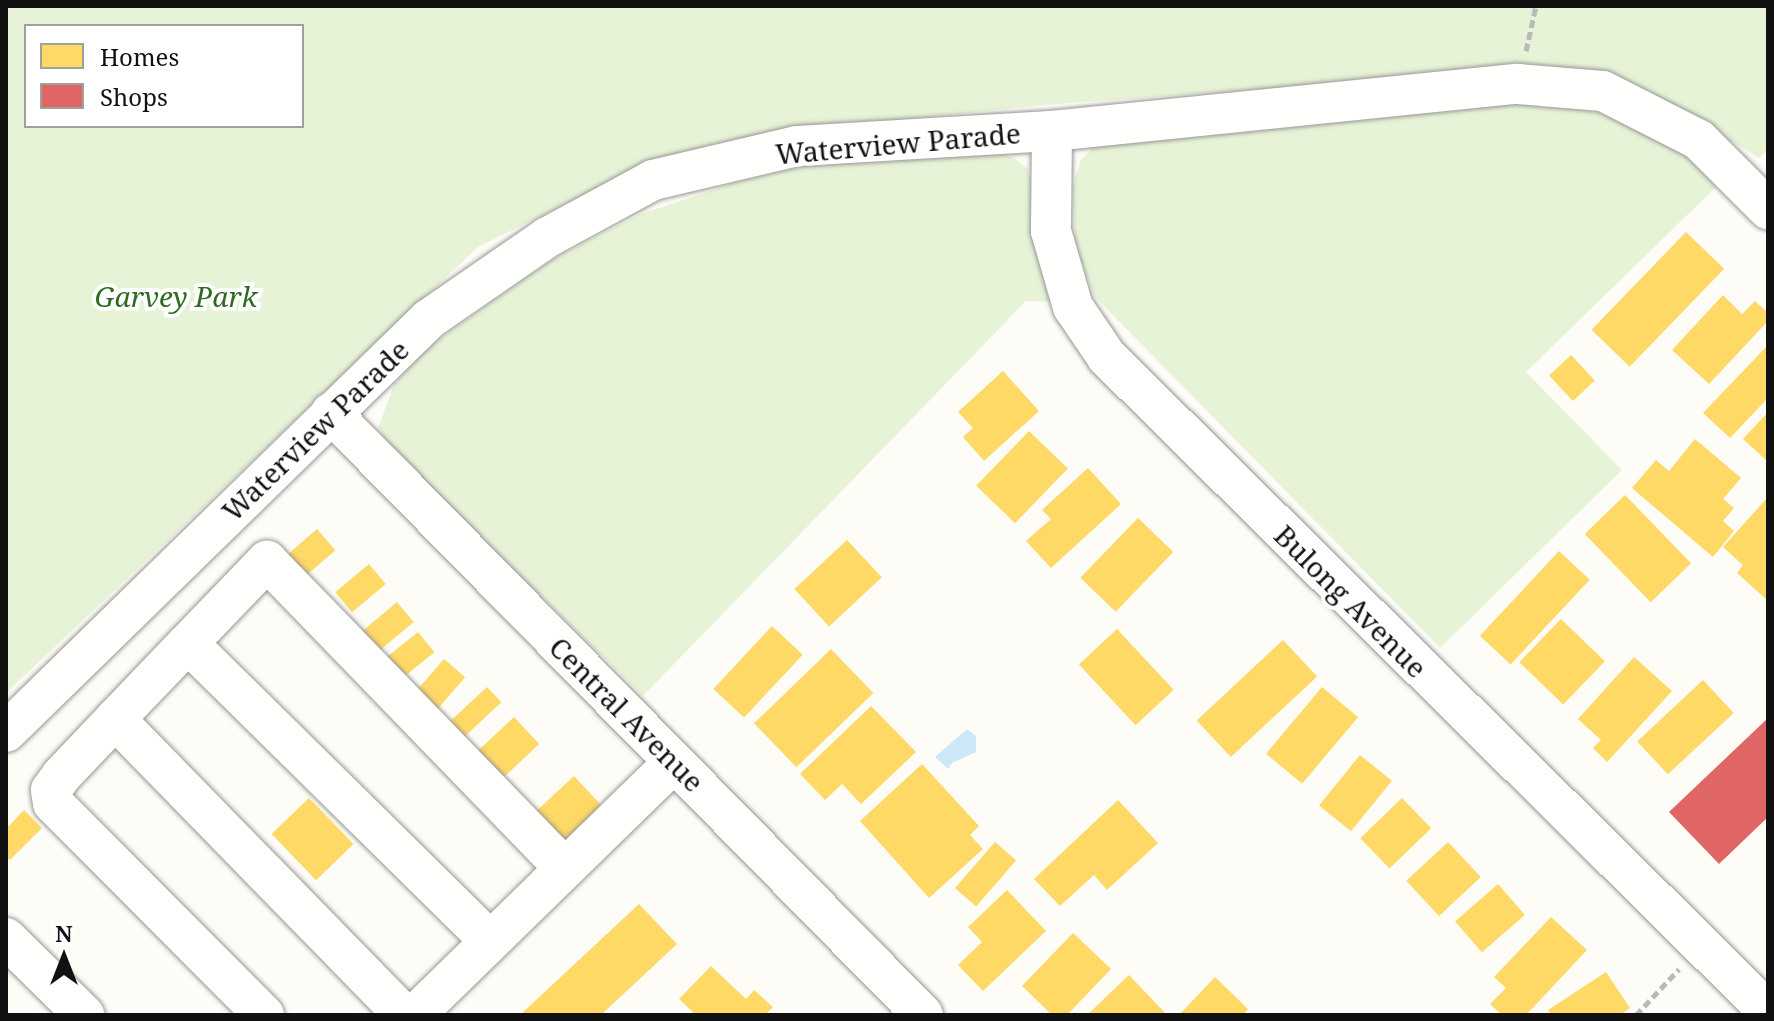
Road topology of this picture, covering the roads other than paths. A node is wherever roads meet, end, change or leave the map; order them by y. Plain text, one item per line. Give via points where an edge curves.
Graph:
1 (1052, 131) junction
2 (1768, 209) edge
3 (331, 413) junction
4 (188, 643) junction
5 (115, 719) junction
6 (6, 732) edge
7 (674, 762) junction
8 (565, 868) junction
9 (6, 938) edge
10 (490, 941) junction
11 (1768, 1011) edge
12 (84, 1015) edge
13 (264, 1015) edge
14 (404, 1015) edge
15 (415, 1015) edge
16 (923, 1015) edge

1 - 2 street, Waterview Parade via 1518,84 1603,91 1699,140
1 - 3 street, Waterview Parade via 797,146 653,180 548,237 429,319
1 - 11 street, Bulong Avenue via 1051,231 1073,307 1107,357
3 - 6 street, Waterview Parade
3 - 7 street, Central Avenue
4 - 5 street
4 - 8 street via 267,561
4 - 10 street
5 - 13 street via 61,776 51,790 53,803
5 - 14 street
7 - 8 street
7 - 16 street, Central Avenue
8 - 10 street
9 - 12 street
10 - 15 street

